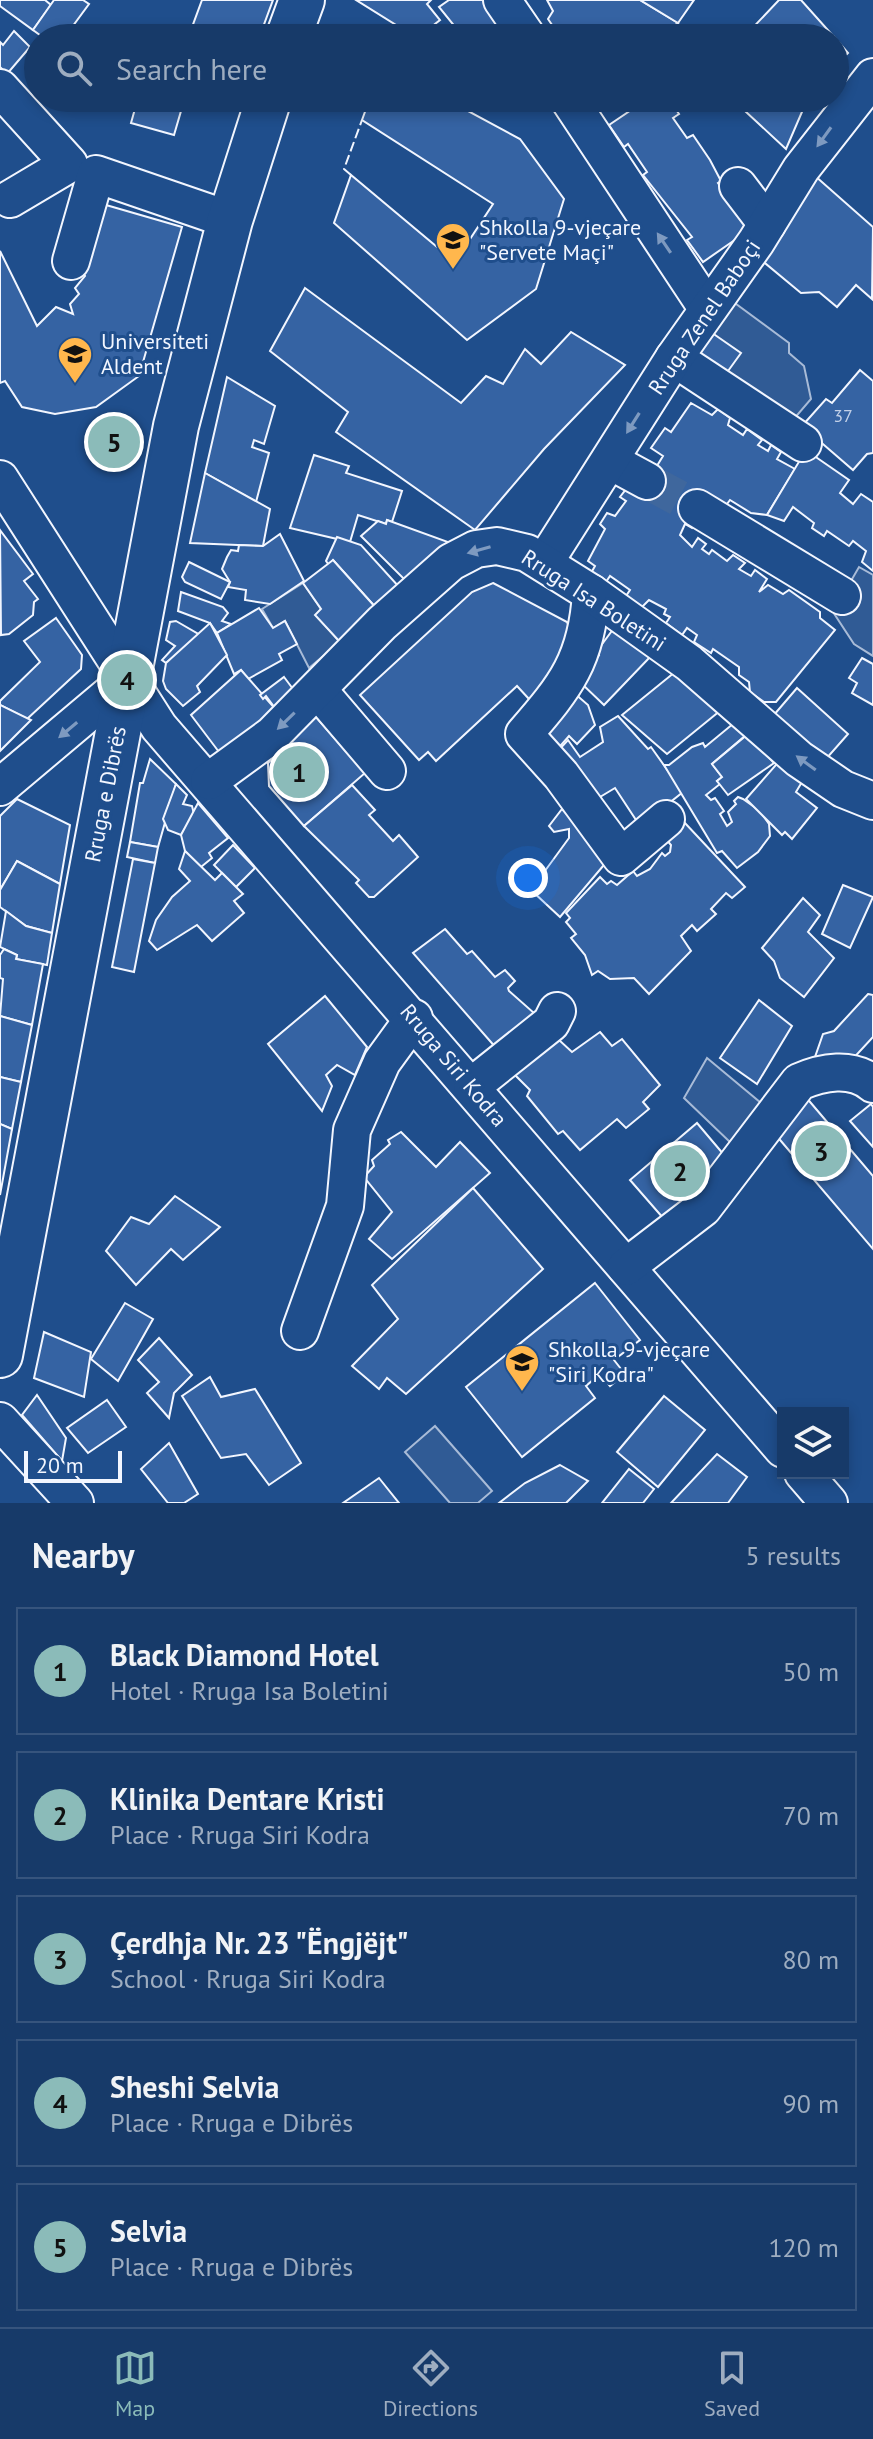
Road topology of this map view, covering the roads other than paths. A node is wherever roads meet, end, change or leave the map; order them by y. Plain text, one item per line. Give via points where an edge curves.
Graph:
1 (302, 0) edge
2 (502, 0) edge
3 (293, 24) edge
4 (518, 24) edge
5 (873, 77) edge
6 (0, 88) edge
7 (849, 106) edge
8 (265, 112) edge
9 (577, 112) edge
10 (844, 112) edge
11 (738, 186) dead end
12 (10, 199) dead end
13 (230, 220) junction
14 (767, 224) junction
15 (71, 261) dead end
16 (707, 308) junction
17 (674, 358) junction
18 (803, 443) dead end
19 (610, 461) junction
20 (0, 479) edge
21 (647, 481) tunnel mouth
22 (697, 508) tunnel mouth
23 (544, 563) junction
24 (591, 593) junction
25 (842, 596) dead end
26 (127, 680) junction
27 (318, 690) junction
28 (387, 771) dead end
29 (209, 781) junction
30 (0, 787) edge
31 (873, 801) edge
32 (666, 819) dead end
33 (557, 1011) dead end
34 (414, 1018) junction
35 (873, 1084) edge
36 (472, 1086) junction
37 (626, 1267) junction
38 (300, 1331) dead end
39 (0, 1355) edge
40 (0, 1421) edge
41 (777, 1442) edge
42 (808, 1479) edge
43 (75, 1503) edge
44 (829, 1503) edge

1 - 3 main road
2 - 4 street
5 -> 7 street, Rruga Zenel Baboçi
6 - 12 street via 69,164
8 - 13 main road, Rruga e Dibrës
16 -> 9 street
10 -> 14 street, Rruga Zenel Baboçi
11 - 14 street
13 - 15 street via 96,174
13 - 26 main road, Rruga e Dibrës via 176,426
14 - 16 street, Rruga Zenel Baboçi
16 - 17 street, Rruga Zenel Baboçi
17 - 18 street
17 -> 19 street, Rruga Zenel Baboçi
19 - 21 street
19 - 23 street, Rruga Zenel Baboçi
20 - 26 street, Rruga Siri Kodra
22 - 25 street
23 - 24 street, Rruga Isa Boletini
23 -> 27 street, Rruga Isa Boletini via 515,548 497,546 464,555 415,593
31 -> 24 street, Rruga Isa Boletini via 843,789 799,759 689,663
24 - 32 street via 588,631 572,675 524,734 621,857
26 - 29 street, Rruga Siri Kodra via 159,727
26 -> 30 street
26 - 39 main road, Rruga e Dibrës
27 - 28 street
27 -> 29 street, Rruga Isa Boletini via 272,735
29 - 34 street, Rruga Siri Kodra
33 - 36 street via 551,1023
34 - 36 street, Rruga Siri Kodra
34 - 38 street via 382,1062 352,1130 345,1206
35 - 37 street via 838,1072 799,1082 703,1208
36 - 37 street, Rruga Siri Kodra
37 - 41 street, Rruga Siri Kodra
40 - 43 street
42 - 44 street

